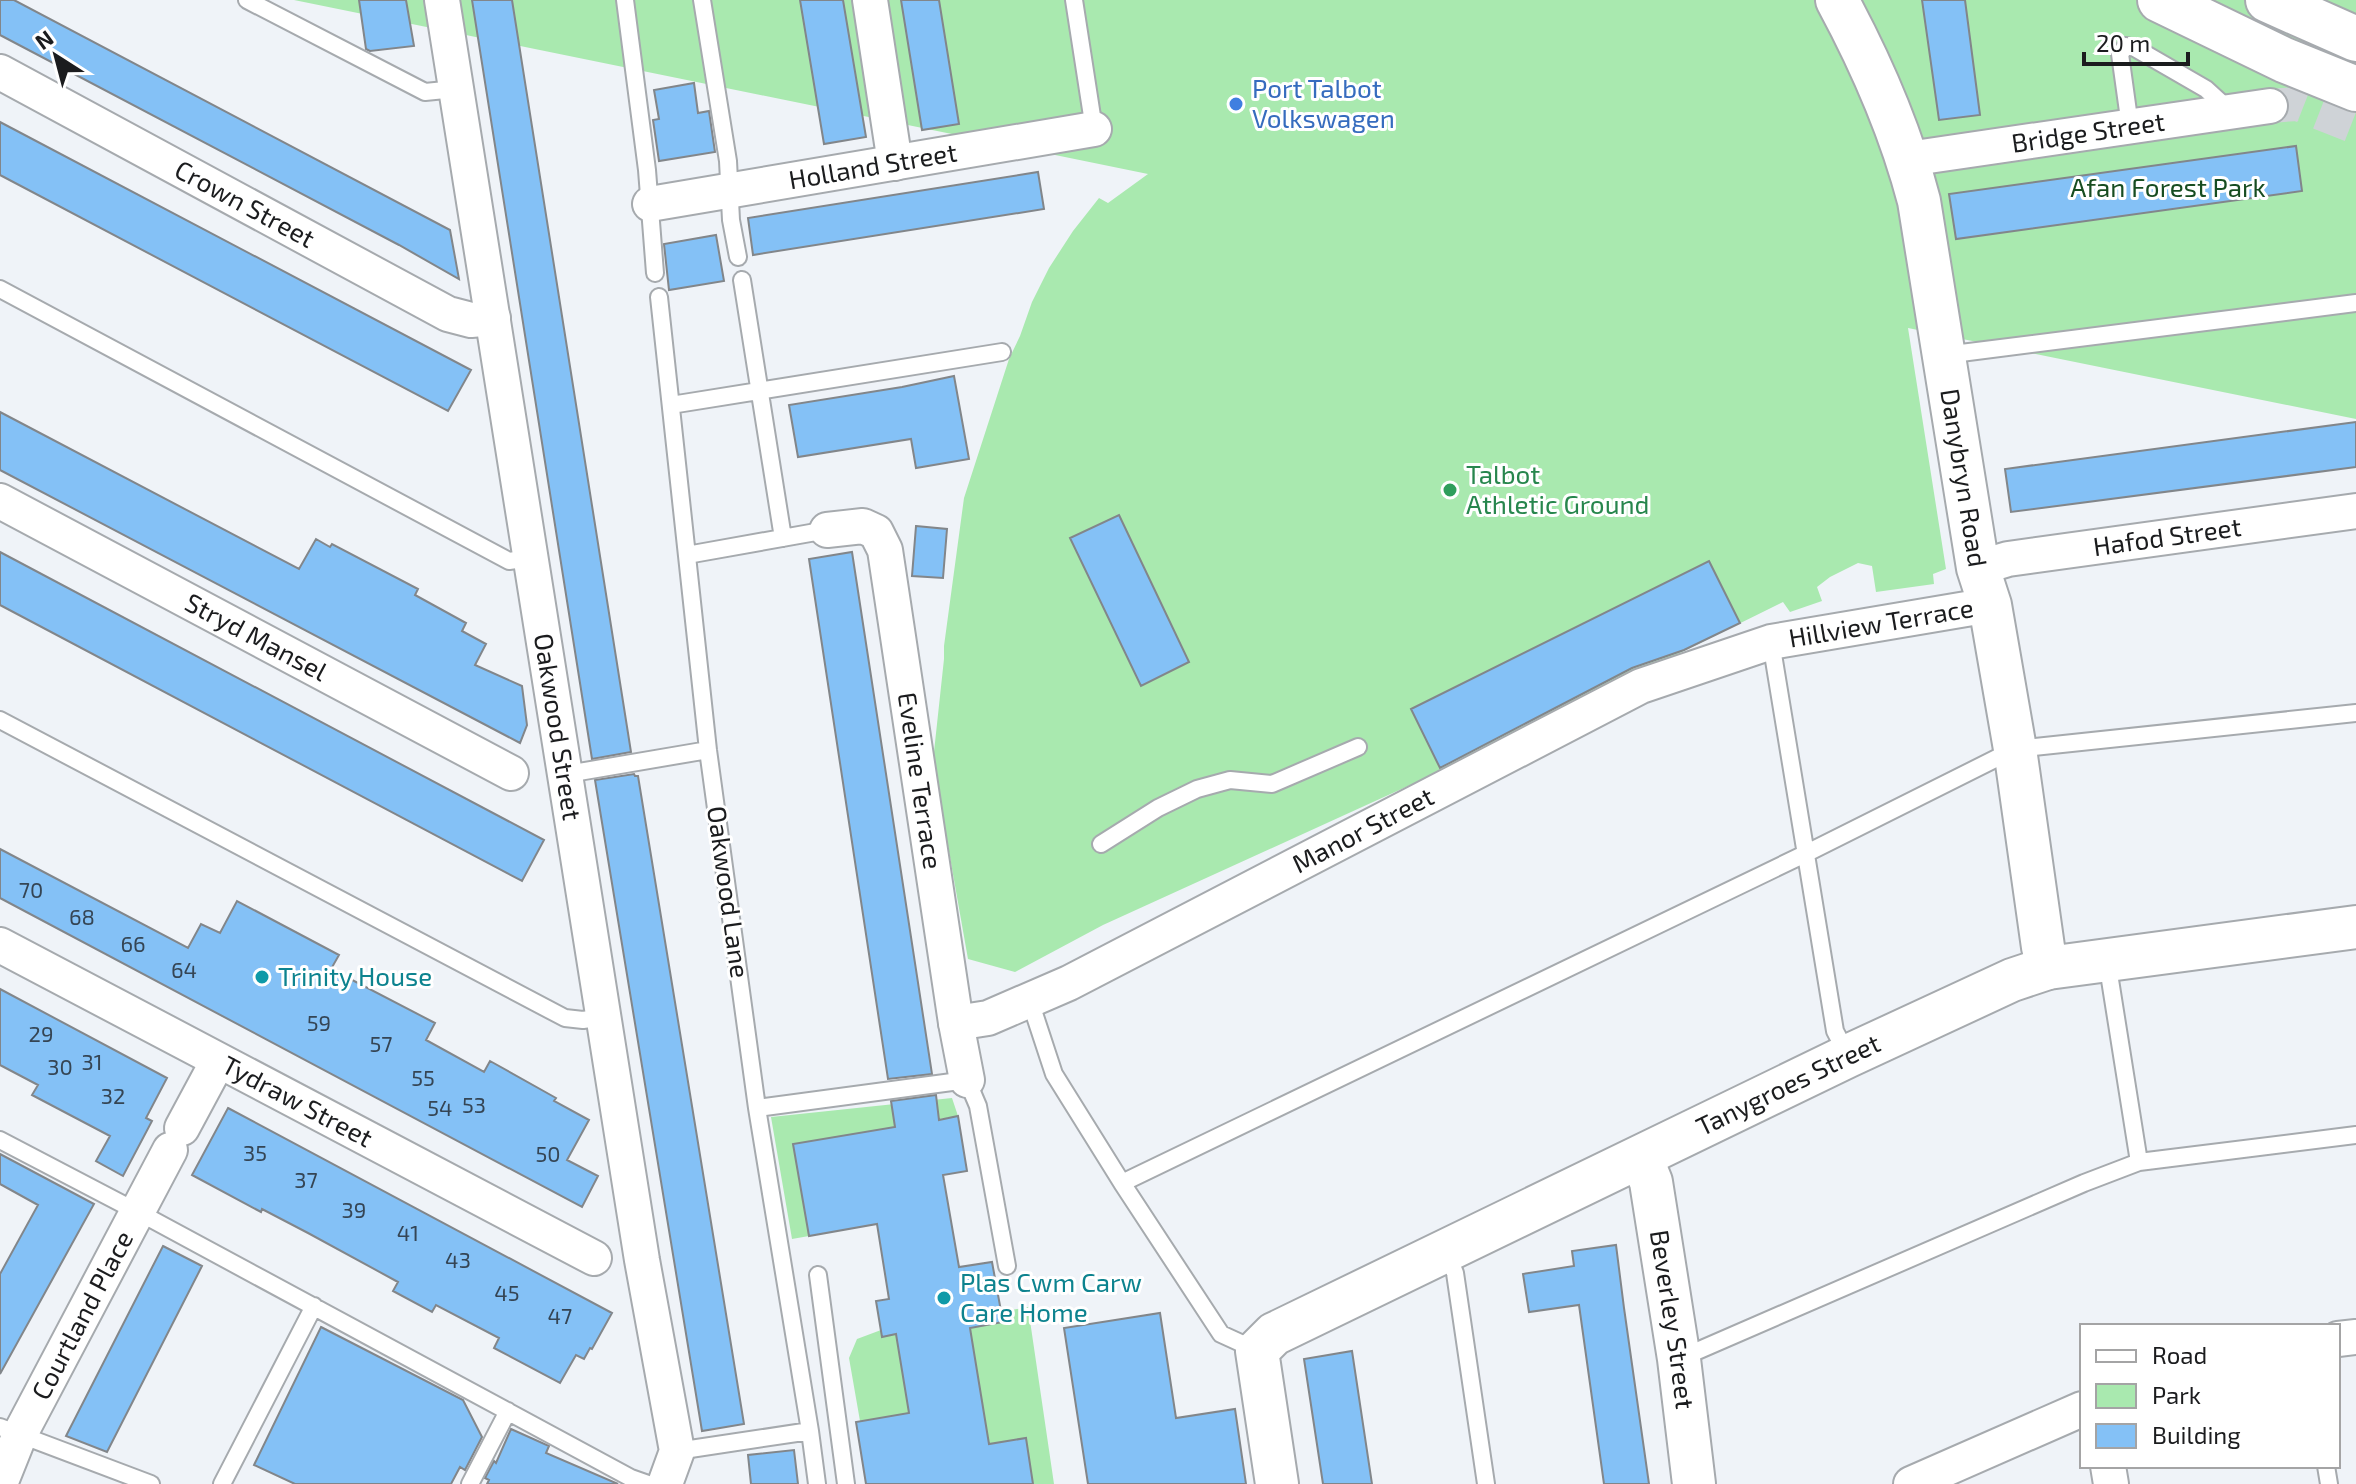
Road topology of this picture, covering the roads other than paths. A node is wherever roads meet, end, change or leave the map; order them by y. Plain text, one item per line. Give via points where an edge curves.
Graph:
1 (247, 0) edge
2 (442, 0) edge
3 (625, 0) edge
4 (702, 0) edge
5 (870, 0) edge
6 (1074, 0) edge
7 (1837, 0) edge
8 (2160, 0) edge
9 (2268, 0) edge
10 (2356, 39) edge
11 (0, 72) edge
12 (455, 89) junction
13 (2356, 89) edge
14 (2270, 106) tunnel mouth
15 (2231, 111) junction
16 (2130, 126) junction
17 (1094, 129) joint
18 (1908, 159) junction
19 (895, 163) junction
20 (730, 189) junction
21 (650, 204) junction
22 (738, 257) dead end
23 (655, 273) dead end
24 (742, 280) dead end
25 (0, 289) edge
26 (659, 297) dead end
27 (2356, 303) edge
28 (493, 318) junction
29 (1002, 352) dead end
30 (1944, 355) junction
31 (758, 391) junction
32 (671, 405) junction
33 (0, 501) edge
34 (2356, 511) edge
35 (827, 530) joint
36 (783, 538) junction
37 (687, 555) junction
38 (530, 558) junction
39 (1984, 587) junction
40 (1771, 642) junction
41 (2356, 713) edge
42 (0, 720) edge
43 (1358, 747) dead end
44 (2015, 749) junction
45 (708, 750) junction
46 (511, 773) dead end
47 (567, 774) junction
48 (1101, 844) dead end
49 (1807, 853) junction
50 (2356, 927) edge
51 (0, 945) edge
52 (2107, 960) junction
53 (2048, 968) junction
54 (1030, 1001) junction
55 (603, 1017) junction
56 (956, 1023) junction
57 (1848, 1056) junction
58 (218, 1061) junction
59 (967, 1080) junction
60 (757, 1108) junction
61 (2356, 1135) edge
62 (0, 1140) edge
63 (1641, 1157) junction
64 (2139, 1162) junction
65 (1122, 1183) junction
66 (137, 1211) junction
67 (1446, 1251) junction
68 (594, 1258) dead end
69 (1007, 1266) dead end
70 (818, 1275) dead end
71 (314, 1306) junction
72 (1257, 1351) junction
73 (1679, 1359) junction
74 (2080, 1410) edge
75 (508, 1411) junction
76 (10, 1430) edge
77 (810, 1431) junction
78 (677, 1451) junction
79 (0, 1484) edge
80 (151, 1484) edge
81 (222, 1484) edge
82 (470, 1484) edge
83 (648, 1484) edge
84 (665, 1484) edge
85 (817, 1484) edge
86 (846, 1484) edge
87 (1277, 1484) edge
88 (1486, 1484) edge
89 (1694, 1484) edge
90 (1911, 1484) edge

1 - 12 lane via 425,92
2 - 12 street, Oakwood Street
3 - 21 lane
4 - 20 lane
5 - 19 street
6 - 17 lane
7 - 18 street, Danybryn Road
8 - 13 highway
9 - 10 highway
11 - 28 street, Crown Street via 448,314
12 - 28 street, Oakwood Street
14 - 15 street, Bridge Street
15 - 16 street, Bridge Street
15 - 16 lane via 2206,89 2126,46 2120,54
16 - 18 street, Bridge Street
17 - 19 street, Holland Street
18 - 30 street, Danybryn Road
19 - 20 street, Holland Street
20 - 21 street, Holland Street
20 - 22 lane
21 - 23 lane
24 - 31 lane
25 - 38 lane via 509,561
26 - 32 lane, Oakwood Lane
27 - 30 lane
28 - 38 street, Oakwood Street
29 - 31 lane
30 - 39 street, Danybryn Road
31 - 32 lane
31 - 36 lane
32 - 37 lane, Oakwood Lane
33 - 46 street, Stryd Mansel
34 - 39 street, Hafod Street via 2008,559
35 - 36 lane
35 - 56 street, Eveline Terrace via 863,526 876,532 885,550
36 - 37 lane
37 - 45 lane, Oakwood Lane
38 - 47 street, Oakwood Street
39 - 40 street, Hillview Terrace
39 - 44 street, Danybryn Road
40 - 49 lane
40 - 54 street, Manor Street via 1641,686
41 - 44 lane
42 - 55 lane via 565,1018
43 - 48 lane via 1272,784 1230,780 1197,789
44 - 49 lane
44 - 53 street, Danybryn Road
45 - 47 lane
45 - 60 lane, Oakwood Lane
47 - 55 street, Oakwood Street
49 - 57 lane via 1835,1031
49 - 65 lane
50 - 52 street, Tanygroes Street
51 - 58 street, Tydraw Street
52 - 53 street, Tanygroes Street
52 - 64 lane
53 - 57 street, Tanygroes Street
54 - 56 street, Manor Street via 988,1018
54 - 65 lane via 1054,1074
55 - 78 street, Oakwood Street
56 - 59 street, Eveline Terrace
57 - 63 street, Tanygroes Street
58 - 66 street, Courtland Place
58 - 68 street, Tydraw Street
59 - 60 lane
59 - 69 lane via 978,1106
60 - 77 lane, Oakwood Lane
61 - 64 lane
62 - 66 lane
63 - 67 street, Tanygroes Street
63 - 73 street, Beverley Street via 1651,1182
64 - 73 lane
65 - 72 lane via 1221,1334
66 - 71 lane
66 - 76 street, Courtland Place
67 - 72 street, Tanygroes Street via 1274,1334
67 - 88 lane via 1455,1273
70 - 86 lane
71 - 75 lane
71 - 81 lane
72 - 87 street
73 - 89 street, Beverley Street
74 - 90 street
75 - 82 lane
75 - 83 lane
76 - 79 street, Courtland Place
76 - 80 lane
77 - 78 lane
77 - 85 lane, Oakwood Lane
78 - 84 street

